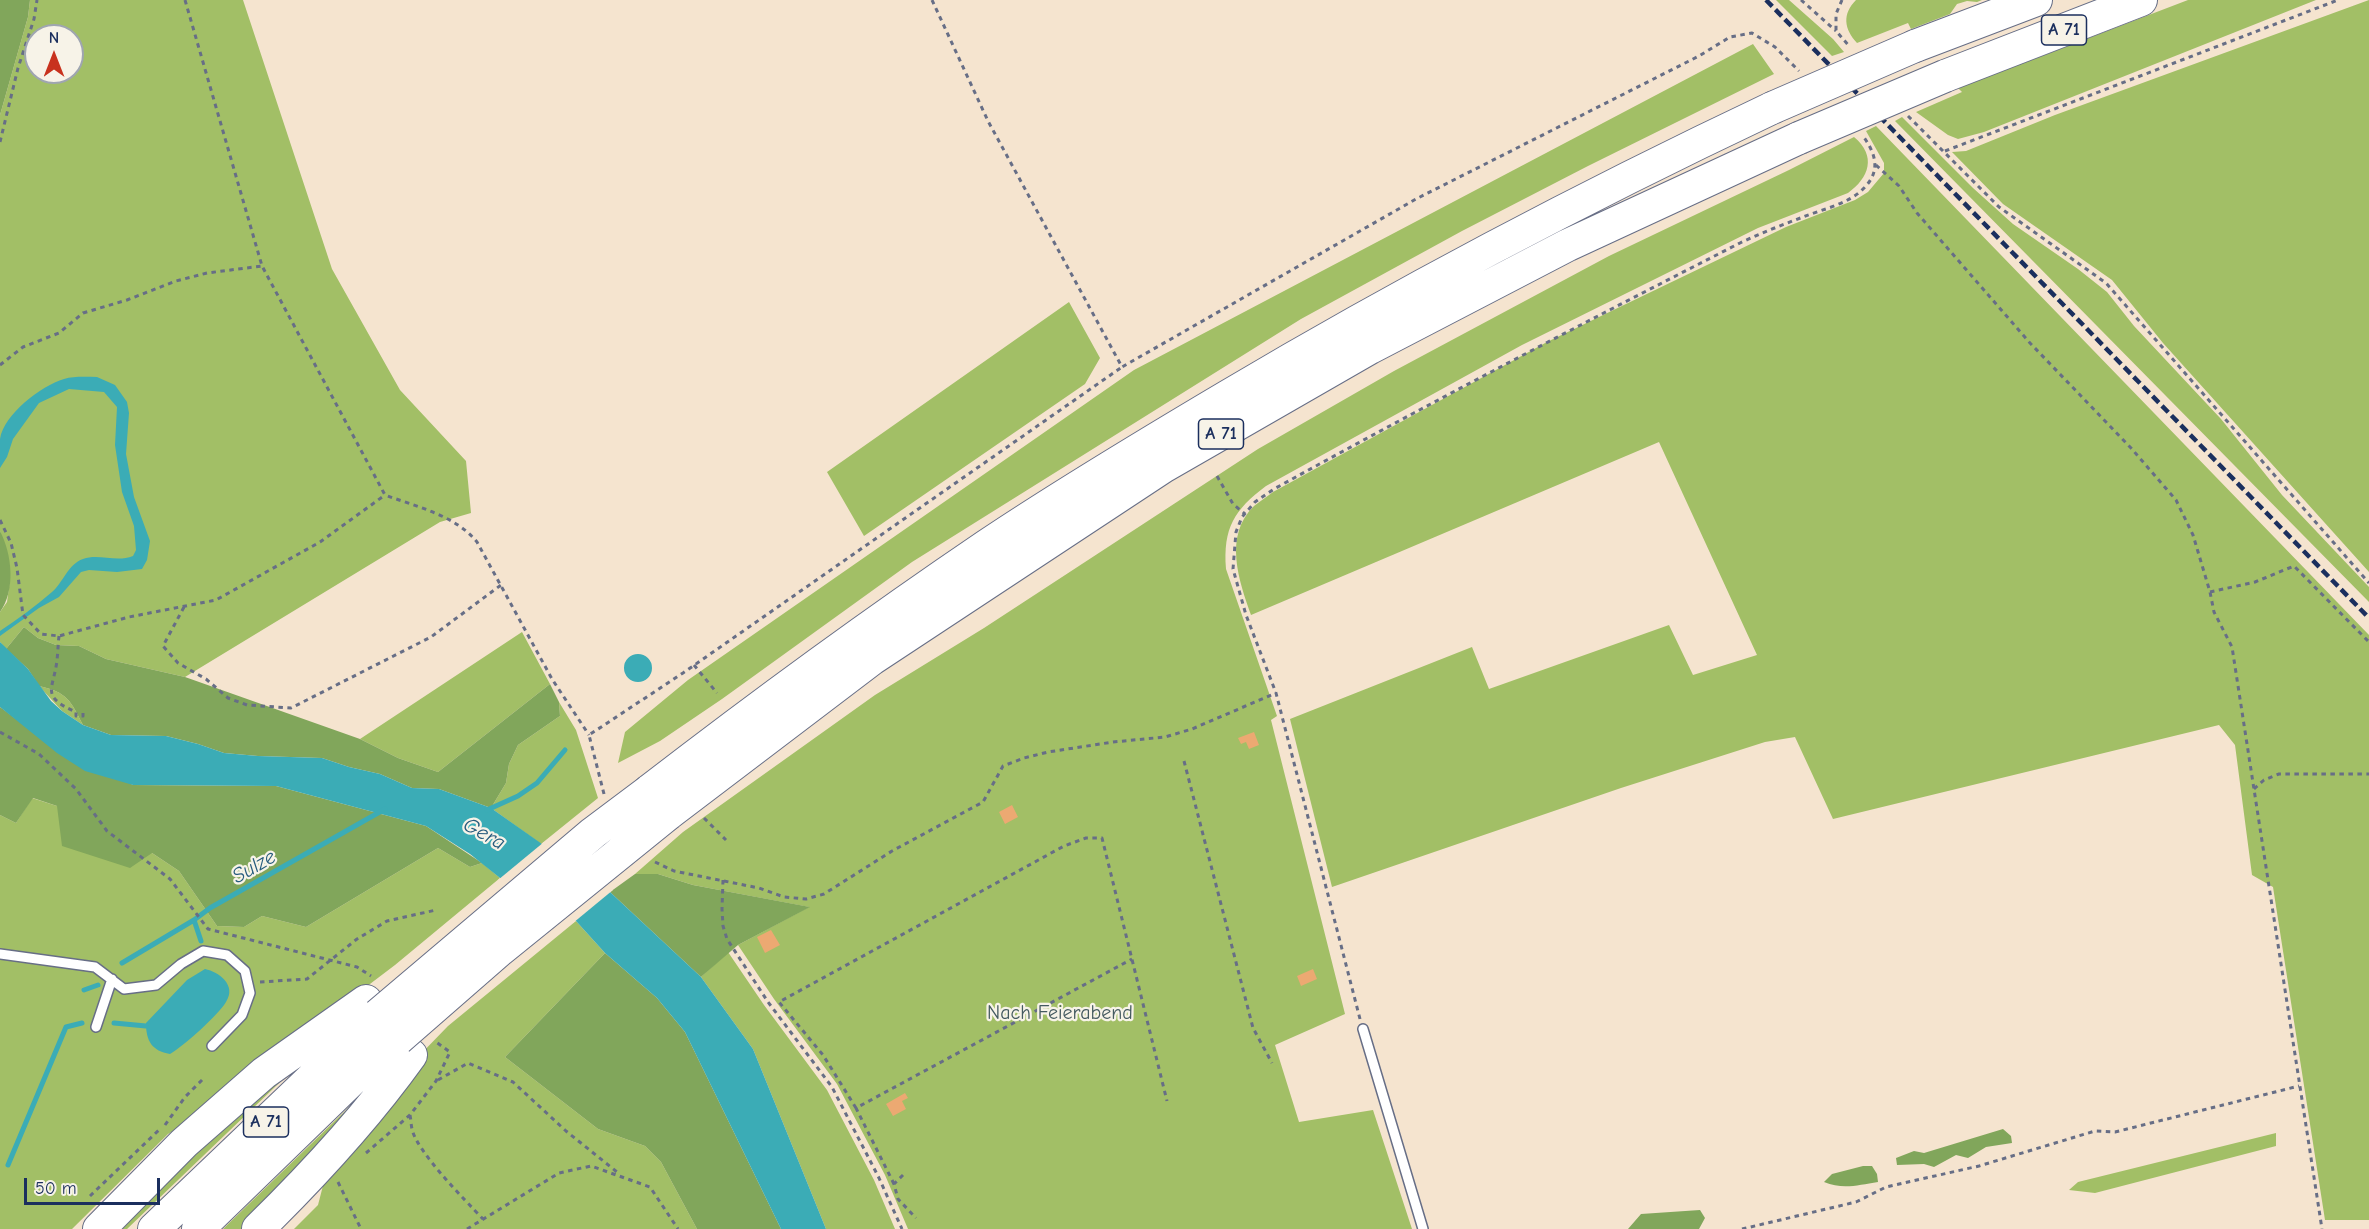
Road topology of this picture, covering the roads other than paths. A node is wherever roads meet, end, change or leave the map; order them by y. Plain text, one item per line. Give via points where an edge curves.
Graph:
1 (2036, 0) edge
2 (2141, 0) edge
3 (658, 802) junction
4 (0, 954) edge
5 (112, 979) junction
6 (373, 998) junction
7 (96, 1027) dead end
8 (1363, 1029) road end
9 (415, 1045) junction
10 (212, 1046) dead end
11 (99, 1229) edge
12 (154, 1229) edge
13 (198, 1229) edge
14 (258, 1229) edge
15 (1423, 1229) edge

1 - 3 highway, A 71, bridge via 1915,46 1772,108 1529,227 1352,323 1154,440 988,545 874,624
2 - 3 highway, A 71, bridge via 1799,138 1557,250 1370,348 1163,467
3 - 6 highway, A 71, bridge via 593,833 453,952
3 - 9 highway, A 71, bridge via 600,867 453,992
4 - 5 lane via 95,967
5 - 7 lane
5 - 10 lane via 124,989 156,985 203,951 227,954 245,972 250,993 242,1015
6 - 11 highway via 264,1073 184,1143
6 - 12 highway, A 71
8 - 15 lane
9 - 13 highway, A 71 via 364,1068
9 - 14 highway via 387,1089 311,1177

